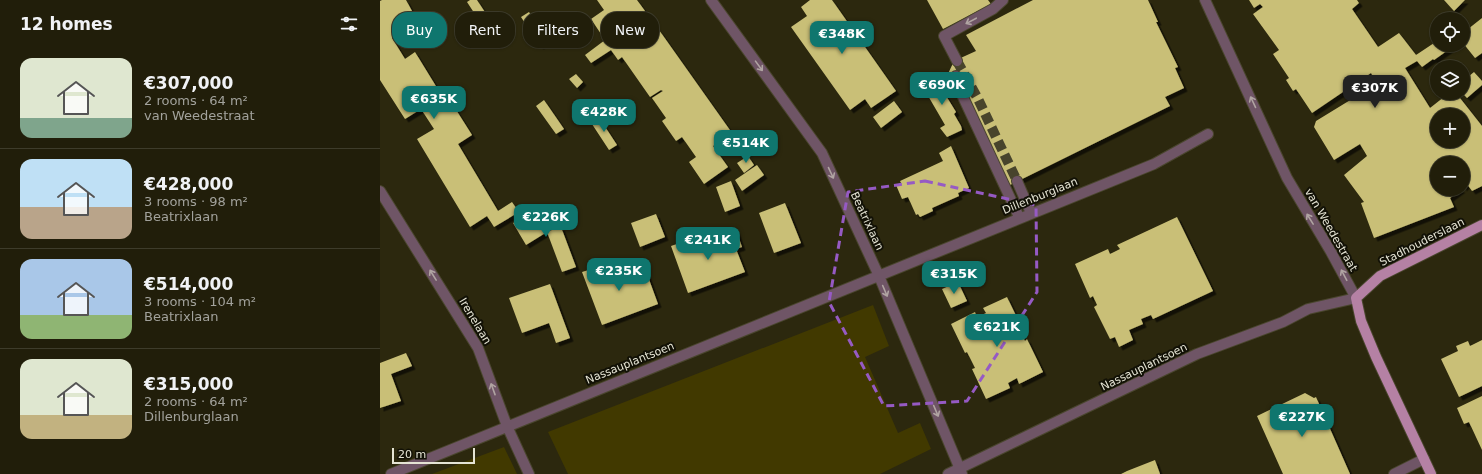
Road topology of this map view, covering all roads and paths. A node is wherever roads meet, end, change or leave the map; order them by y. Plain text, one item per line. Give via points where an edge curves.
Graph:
1 (711, 0) edge
2 (1003, 0) edge
3 (1205, 0) edge
4 (957, 61) tunnel mouth
5 (956, 76) dead end
6 (1208, 134) dead end
7 (1017, 181) tunnel mouth
8 (380, 191) edge
9 (1031, 212) junction
10 (1019, 217) junction
11 (1482, 225) edge
12 (879, 276) junction
13 (1356, 298) junction
14 (507, 426) junction
15 (1424, 459) junction
16 (961, 471) edge
17 (392, 474) edge
18 (529, 474) edge
19 (948, 474) edge
20 (1394, 474) edge
21 (1431, 474) edge

1 -> 12 street, Beatrixlaan via 822,153
2 -> 4 street via 994,9 944,36
13 -> 3 street, van Weedestraat via 1287,178
5 - 10 street via 956,82
6 - 9 street, Dillenburglaan via 1154,164
7 - 9 street
14 -> 8 street, Irenelaan via 478,348
9 - 10 street, Dillenburglaan
10 - 12 street, Dillenburglaan
11 - 13 main road, Stadhouderslaan via 1380,276
12 - 14 street, Nassauplantsoen
12 -> 16 street, Beatrixlaan
13 - 15 main road, van Weedestraat via 1364,329
13 - 16 street, Nassauplantsoen via 1308,309 1283,322 1197,354
14 - 17 street, Nassauplantsoen
14 - 18 street, Irenelaan
15 - 20 street
15 - 21 main road, van Weedestraat
16 - 19 street, Nassauplantsoen

